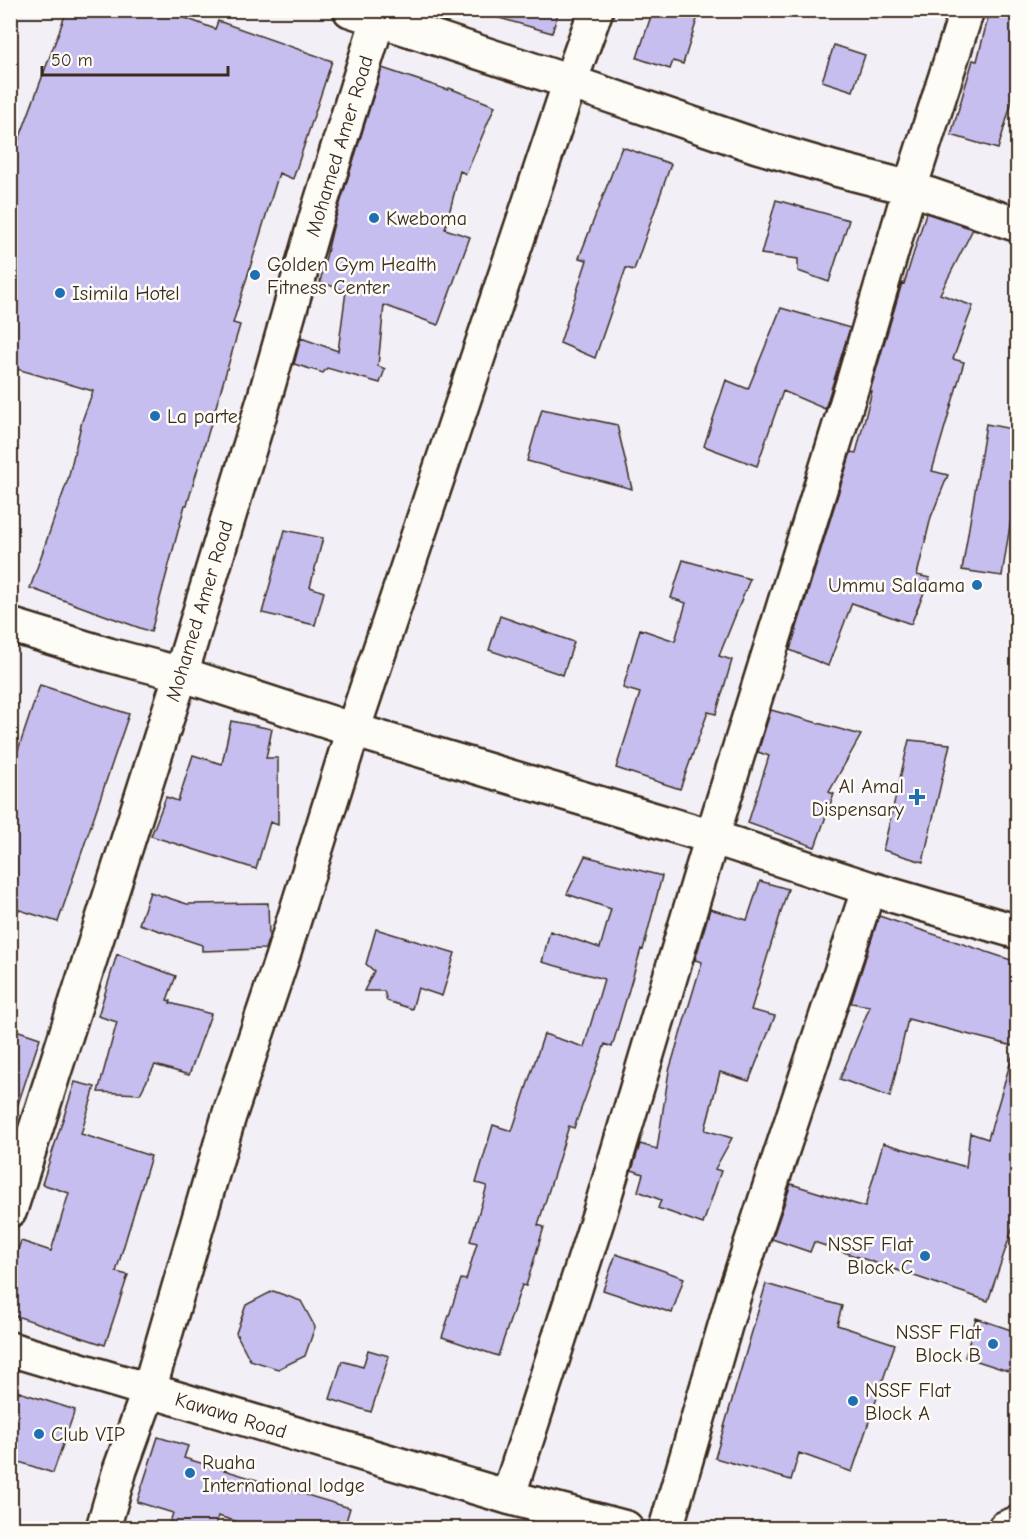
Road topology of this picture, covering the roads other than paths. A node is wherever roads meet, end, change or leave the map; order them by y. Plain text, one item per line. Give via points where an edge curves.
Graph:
1 (596, 10) edge
2 (966, 10) edge
3 (370, 13) edge
4 (570, 82) junction
5 (910, 188) junction
6 (1017, 225) edge
7 (10, 625) edge
8 (181, 674) junction
9 (353, 730) junction
10 (712, 837) junction
11 (871, 889) junction
12 (1017, 932) edge
13 (10, 1209) edge
14 (10, 1349) edge
15 (149, 1390) junction
16 (508, 1497) junction
17 (1017, 1523) edge
18 (103, 1528) edge
19 (626, 1528) edge
20 (666, 1528) edge
21 (1005, 1528) edge

1 - 4 street
2 - 5 street
3 - 4 street
3 - 8 street, Mohamed Amer Road via 316,219
4 - 5 street via 757,146
4 - 9 street
5 - 6 street
5 - 10 street
7 - 8 street
8 - 9 street
8 - 13 street, Mohamed Amer Road
9 - 10 street
9 - 15 street via 229,1116
10 - 11 street
10 - 16 street via 599,1215
11 - 12 street
11 - 20 street via 734,1295
14 - 15 street, Kawawa Road
15 - 16 street, Kawawa Road
15 - 18 street
16 - 19 street, Kawawa Road
17 - 21 street

